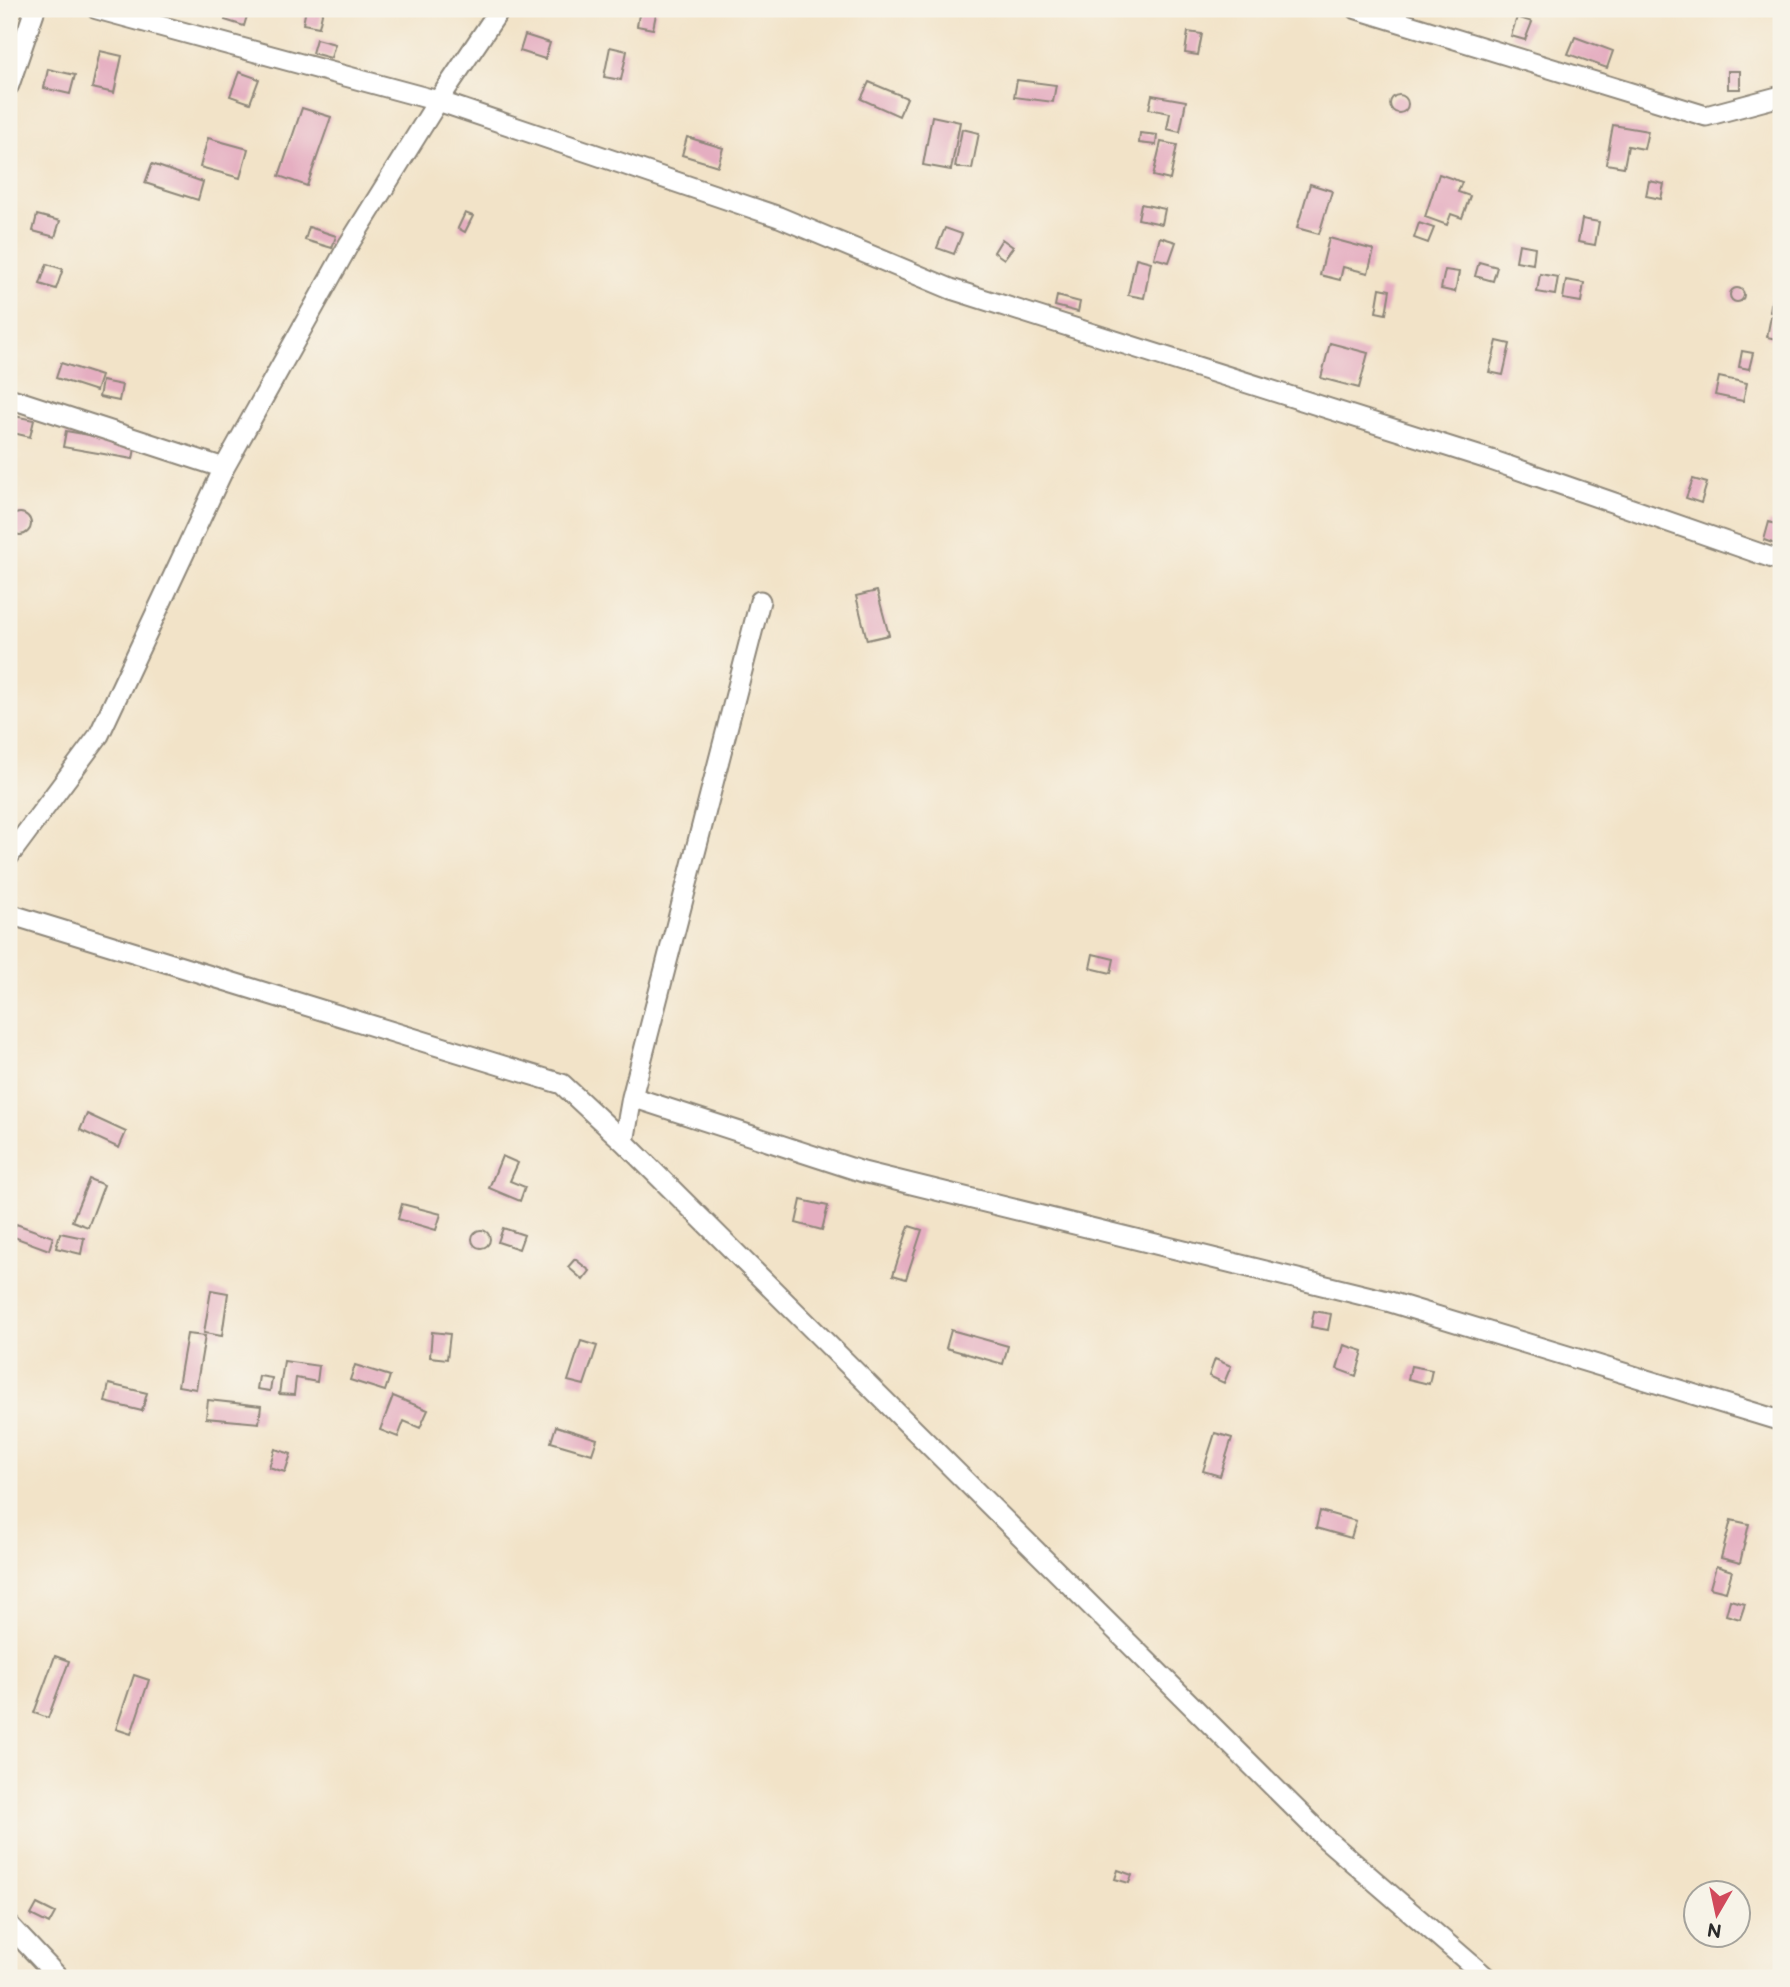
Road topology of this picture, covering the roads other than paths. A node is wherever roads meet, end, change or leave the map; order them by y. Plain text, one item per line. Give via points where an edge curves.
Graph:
1 (35, 9) edge
2 (97, 9) edge
3 (500, 9) edge
4 (1357, 9) edge
5 (9, 85) edge
6 (1781, 96) edge
7 (438, 101) junction
8 (9, 398) edge
9 (224, 468) junction
10 (1781, 561) edge
11 (760, 601) dead end
12 (9, 856) edge
13 (9, 914) edge
14 (632, 1097) junction
15 (624, 1142) junction
16 (1781, 1421) edge
17 (9, 1925) edge
18 (58, 1978) edge
19 (1487, 1978) edge

1 - 5 street
2 - 7 street
3 - 7 street
4 - 6 street via 1706,117
7 - 9 street via 349,244
7 - 10 street via 779,217 951,289 1491,460
8 - 9 street
9 - 12 street via 99,735
11 - 14 street
13 - 15 street via 562,1084
14 - 15 street
14 - 16 street via 863,1172 1387,1301
15 - 19 street via 1326,1839
17 - 18 street

